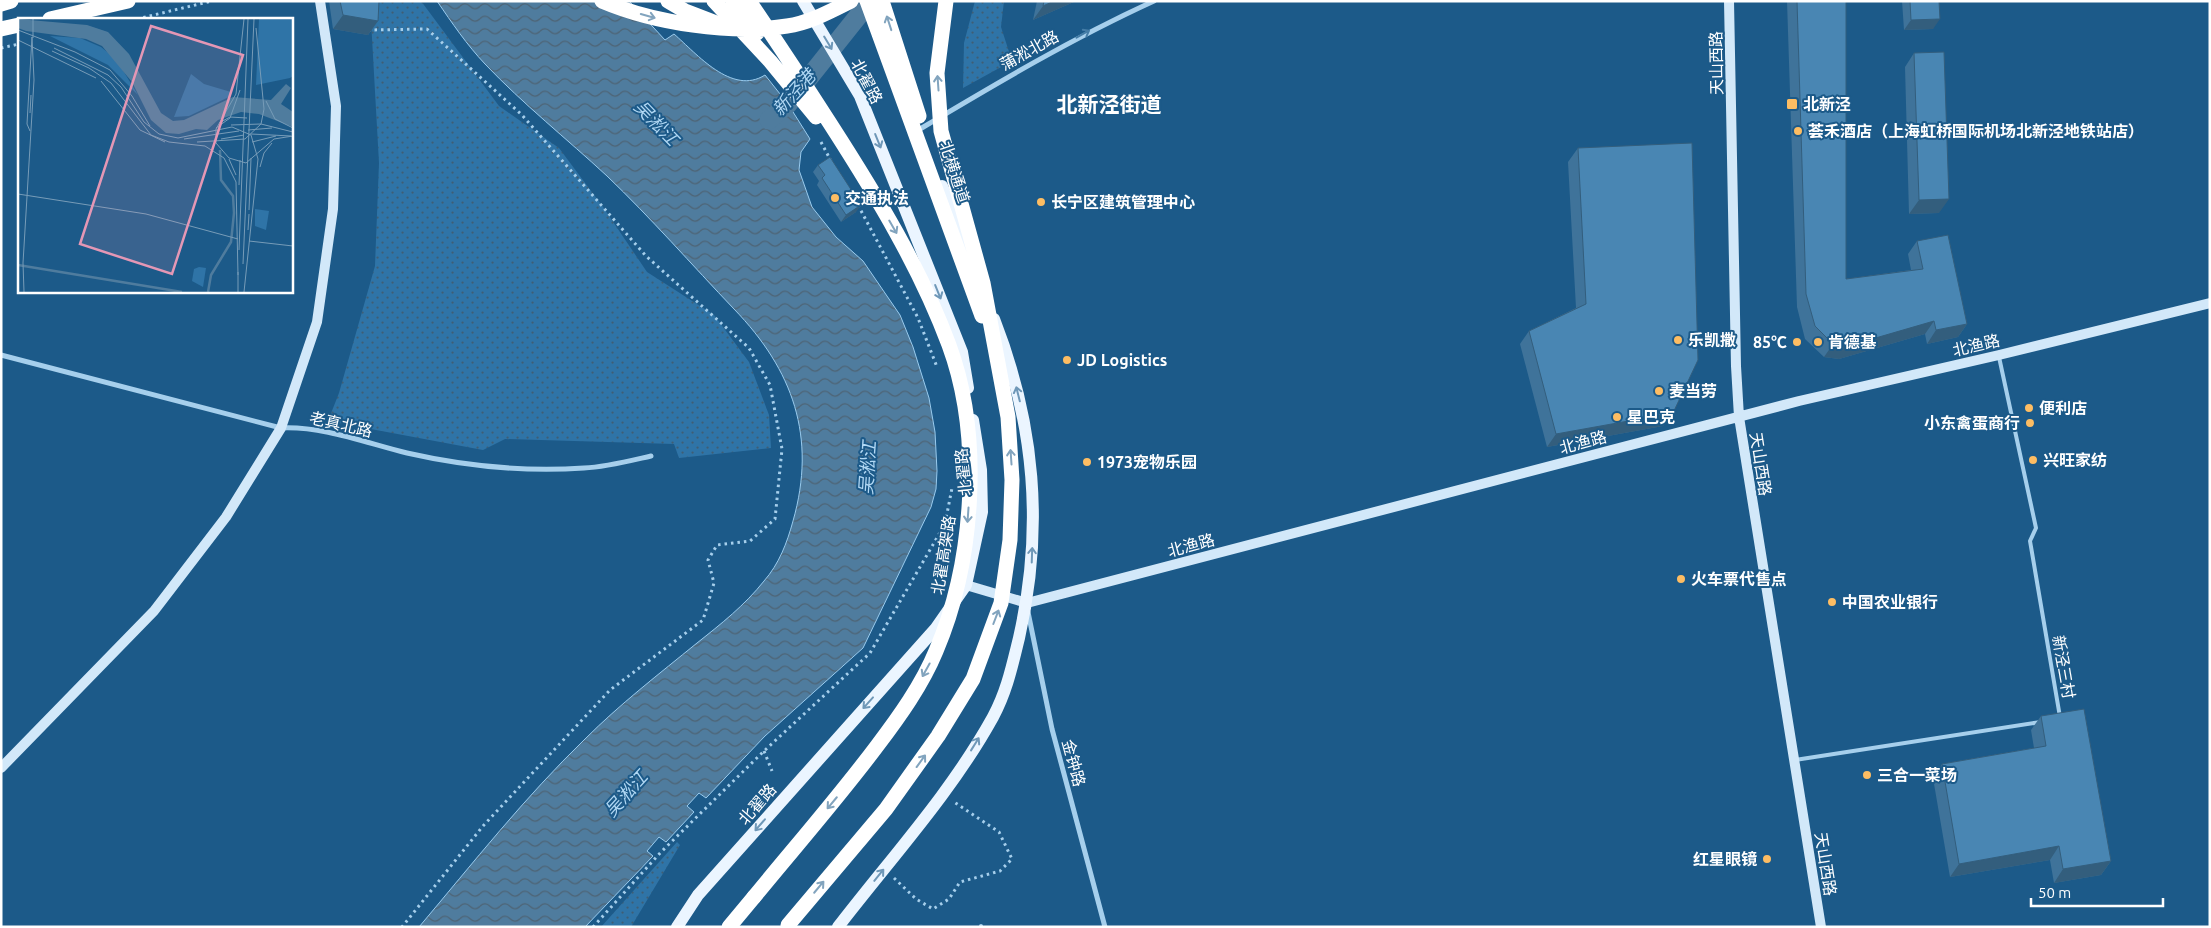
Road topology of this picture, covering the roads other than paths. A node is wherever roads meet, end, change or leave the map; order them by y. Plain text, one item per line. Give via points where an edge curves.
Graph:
1 (12, 1) edge
2 (128, 1) edge
3 (320, 1) edge
4 (602, 1) edge
5 (668, 1) edge
6 (714, 1) edge
7 (733, 1) edge
8 (749, 1) edge
9 (803, 1) edge
10 (851, 1) edge
11 (858, 1) edge
12 (867, 1) edge
13 (882, 1) edge
14 (946, 1) edge
15 (1154, 1) edge
16 (1730, 1) edge
17 (1, 4) edge
18 (54, 18) edge
19 (18, 25) edge
20 (727, 27) junction
21 (1, 29) edge
22 (920, 129) junction
23 (860, 170) junction
24 (2210, 303) edge
25 (996, 352) junction
26 (1, 355) edge
27 (1999, 355) junction
28 (1739, 417) junction
29 (281, 428) junction
30 (651, 456) dead end
31 (966, 585) junction
32 (1027, 604) junction
33 (1793, 760) junction
34 (1, 768) edge
35 (787, 926) edge
36 (677, 927) edge
37 (729, 927) edge
38 (838, 927) edge
39 (1105, 927) edge
40 (1821, 927) edge

1 - 17 highway
2 - 18 highway
3 - 29 street via 336,106 333,209 317,322
4 -> 20 highway, bridge via 656,19
5 - 20 highway
6 - 23 highway, bridge via 770,61
7 - 23 highway, bridge
8 - 23 highway, bridge
9 -> 31 main road, 北翟路 via 860,96 962,352 981,470 982,512
10 - 20 highway, bridge via 826,14 788,26
11 - 22 main road, 北翟路, bridge via 892,58
12 - 25 highway, bridge
25 -> 13 highway, 北横通道, bridge
25 -> 14 highway, bridge via 983,283 941,131 937,74
22 -> 15 street, 蒲淞北路 via 1022,68
16 - 28 street, 天山西路
19 - 21 highway
32 -> 22 main road, 北翟路 via 1034,500 1025,422 1006,350
23 -> 37 highway, 北翟高架路, bridge via 896,234 949,347 960,388 967,428 970,478 966,538 957,592 936,652 903,710 853,779
24 - 27 street, 北渔路
35 -> 25 highway, bridge via 886,809 938,736 972,679 1002,603 1010,540 1012,480 1008,417
26 - 29 street, 老真北路
27 - 28 street, 北渔路
27 - 33 lane, 新泾三村 via 2036,528 2030,542 2060,719
28 - 32 street, 北渔路
28 - 33 street, 天山西路
29 - 30 street, 老真北路 via 301,427 431,458 499,467 584,468
29 - 34 street via 226,517 154,611
31 - 32 street
31 -> 36 main road, 北翟路 via 936,628 698,895
38 -> 32 main road, 北翟路 via 943,795 993,717 1008,684
32 - 39 street, 金钟路 via 1052,729
33 - 40 street, 天山西路

